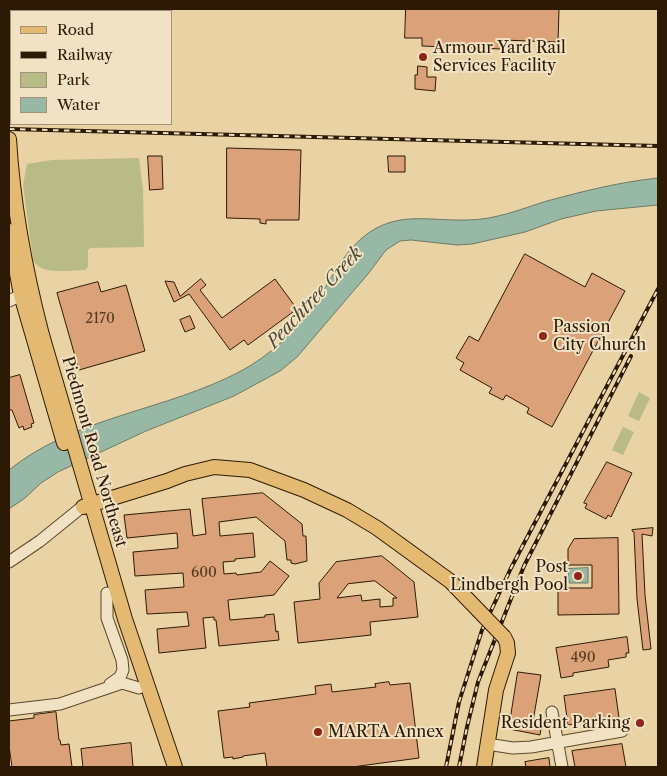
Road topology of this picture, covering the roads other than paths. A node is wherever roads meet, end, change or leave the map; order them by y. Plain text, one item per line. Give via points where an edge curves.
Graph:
1 (9, 140) edge
2 (9, 231) edge
3 (15, 298) edge
4 (57, 402) junction
5 (87, 506) junction
6 (9, 562) edge
7 (107, 593) junction
8 (139, 688) junction
9 (98, 690) junction
10 (9, 710) edge
11 (552, 712) dead end
12 (622, 730) dead end
13 (555, 743) junction
14 (487, 744) junction
15 (166, 767) edge
16 (175, 767) edge
17 (484, 767) edge
18 (562, 767) edge

1 - 4 main road, Piedmont Road Northeast via 15,211
2 - 3 main road, Piedmont Road Northeast
3 - 4 main road, Piedmont Road Northeast
4 - 5 main road, Piedmont Road Northeast
5 - 6 street
5 - 7 main road, Piedmont Road Northeast
5 - 14 main road, bridge via 214,467 250,470 304,490 378,528 450,581 504,637 508,653 496,690
5 - 16 main road, Piedmont Road Northeast
7 - 8 main road, Piedmont Road Northeast
7 - 9 street via 107,618 123,670 116,682
8 - 9 street via 122,683
8 - 15 main road, Piedmont Road Northeast
9 - 10 street via 60,704
11 - 13 street
12 - 13 street
13 - 14 street via 551,750 537,752 531,747
13 - 18 street
14 - 17 main road

